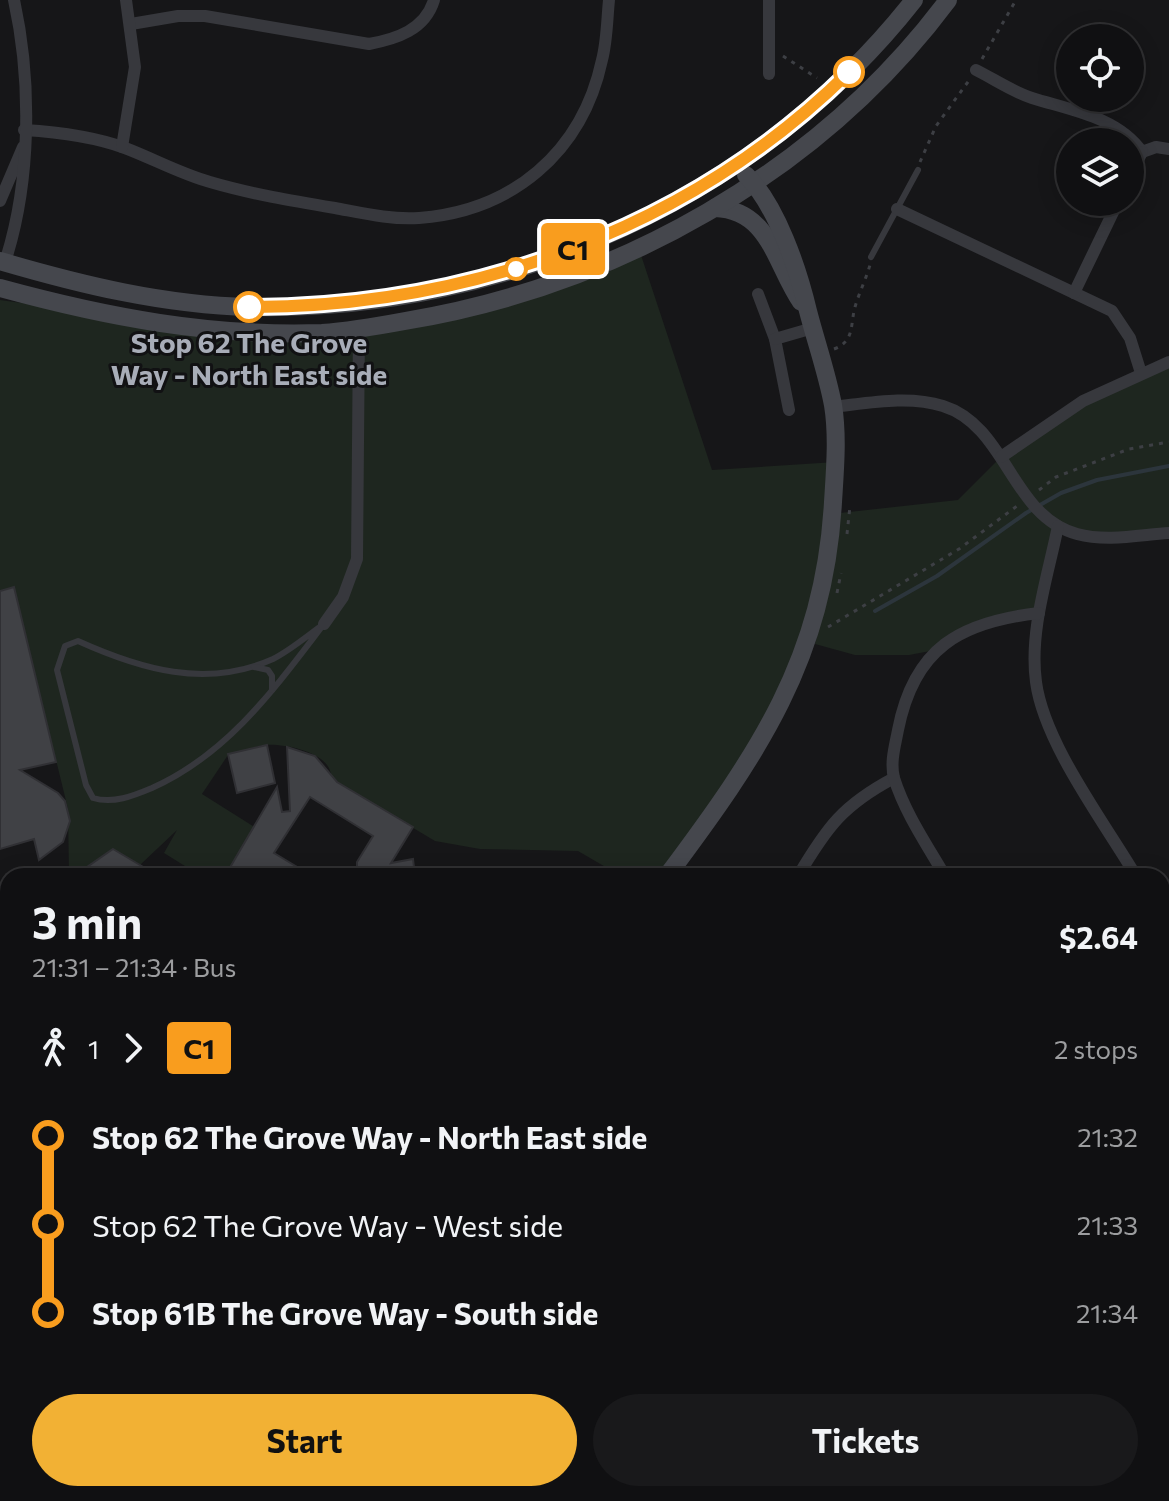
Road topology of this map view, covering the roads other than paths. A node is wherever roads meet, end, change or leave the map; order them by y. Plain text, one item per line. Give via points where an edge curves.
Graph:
1 (14, 0) edge
2 (126, 0) edge
3 (434, 0) edge
4 (609, 0) edge
5 (769, 0) edge
6 (914, 0) edge
7 (948, 0) edge
8 (131, 24) junction
9 (976, 70) road end
10 (769, 74) dead end
11 (1114, 128) edge
12 (24, 130) junction
13 (23, 147) junction
14 (122, 147) junction
15 (1169, 149) edge
16 (1144, 151) edge
17 (735, 165) junction
18 (918, 170) road end
19 (748, 187) junction
20 (0, 201) edge
21 (715, 208) junction
22 (897, 209) junction
23 (1111, 216) edge
24 (766, 236) junction
25 (871, 257) road end
26 (2, 266) edge
27 (0, 288) edge
28 (1074, 293) junction
29 (758, 294) dead end
30 (356, 302) junction
31 (810, 319) junction
32 (359, 328) junction
33 (775, 339) junction
34 (1169, 362) edge
35 (1141, 373) junction
36 (833, 407) junction
37 (789, 410) dead end
38 (1001, 457) junction
39 (1058, 526) junction
40 (1169, 533) edge
41 (1039, 613) junction
42 (324, 624) junction
43 (246, 667) junction
44 (271, 693) junction
45 (894, 778) junction
46 (673, 868) edge
47 (803, 868) edge
48 (941, 868) edge
49 (1131, 868) edge

1 - 12 street
2 - 8 street
3 - 8 street via 418,25 395,39 369,44 205,16
4 - 14 street via 602,61 572,134 547,164 487,205 416,219 375,215 246,193
5 - 10 street
6 - 17 main road via 822,98
7 - 19 main road via 861,97
8 - 14 street via 135,67
9 - 11 street via 1031,98 1071,106
12 - 13 street
12 - 14 street
13 - 20 street
13 - 26 street via 24,181
15 - 16 street
17 - 19 main road
17 - 30 main road via 657,212 553,257 442,288
18 - 22 lane
19 - 21 main road
19 - 24 main road
19 - 31 main road via 795,263
21 - 24 main road via 741,212
21 - 32 main road via 617,259 543,287 450,314
22 - 25 lane
22 - 28 street
23 - 28 street
24 - 31 main road
26 - 30 main road via 165,300 249,307
27 - 32 main road via 79,310 168,326 256,333
28 - 35 street via 1112,311 1130,338
29 - 33 street
30 - 32 main road
31 - 33 street
31 - 36 main road
32 - 42 street via 357,559 343,597
33 - 37 street
34 - 35 street
35 - 38 street via 1083,401
36 - 38 street via 922,400 946,406 980,429
36 - 46 main road via 832,523 821,602 803,654 767,734
38 - 39 street via 1043,515
39 - 40 street via 1100,538
39 - 41 street
41 - 45 street via 1001,618 959,634 918,669 900,719
41 - 49 street via 1036,682 1047,726
42 - 43 lane via 274,658
42 - 44 lane
43 - 44 lane via 268,670
43 - 44 lane via 188,676 105,655 78,641 65,646 57,670 93,798 107,802 175,777 205,759
45 - 47 street via 860,796 835,818
45 - 48 street

